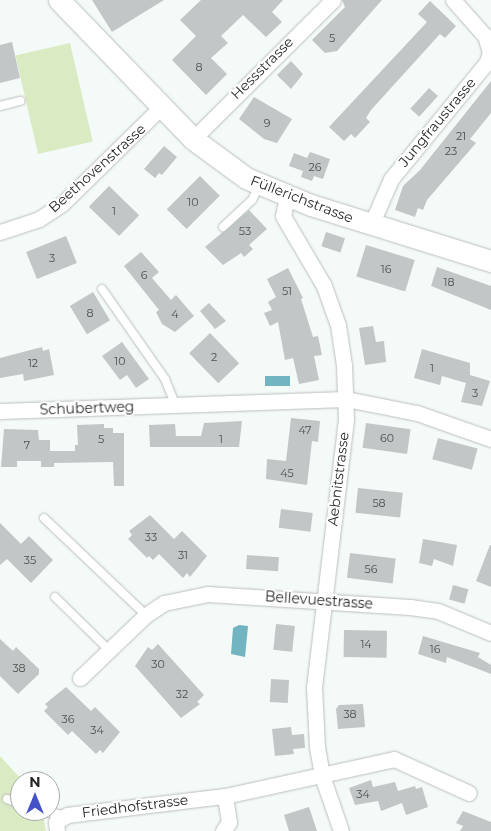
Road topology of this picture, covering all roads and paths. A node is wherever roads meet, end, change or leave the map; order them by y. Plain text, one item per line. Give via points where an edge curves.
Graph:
1 (59, 0) edge
2 (333, 0) edge
3 (454, 0) edge
4 (20, 101) dead end
5 (0, 106) edge
6 (161, 107) junction
7 (193, 139) junction
8 (260, 185) junction
9 (287, 197) junction
10 (371, 225) junction
11 (223, 227) dead end
12 (0, 232) edge
13 (491, 261) edge
14 (102, 289) dead end
15 (346, 399) junction
16 (174, 404) junction
17 (0, 411) edge
18 (491, 439) edge
19 (44, 518) dead end
20 (55, 597) dead end
21 (324, 600) junction
22 (146, 615) junction
23 (491, 633) edge
24 (109, 650) junction
25 (80, 678) dead end
26 (322, 776) junction
27 (469, 793) dead end
28 (225, 796) junction
29 (7, 799) dead end
30 (10, 800) edge
31 (60, 814) edge
32 (66, 815) junction
33 (58, 831) edge
34 (223, 831) edge
35 (341, 831) edge

1 - 6 street, Füllerichstrasse
2 - 7 street, Hessstrasse
3 - 10 street, Jungfraustrasse via 486,36 490,52 487,62 391,179
4 - 5 lane
6 - 7 street, Füllerichstrasse
6 - 12 street, Beethovenstrasse via 62,204 39,219
7 - 8 street, Füllerichstrasse via 220,161
8 - 9 street, Füllerichstrasse
8 - 11 lane via 252,200
9 - 10 street, Füllerichstrasse
9 - 15 street, Aebnitstrasse via 283,210 285,221 316,271 338,325
10 - 13 street, Füllerichstrasse
14 - 16 lane via 165,379
15 - 16 street, Schubertweg
15 - 18 street via 418,413
15 - 21 street, Aebnitstrasse
16 - 17 street, Schubertweg
19 - 22 lane
20 - 24 lane
21 - 22 street, Bellevuestrasse via 208,594 164,603
21 - 23 street, Bellevuestrasse via 438,612
21 - 26 street, Aebnitstrasse via 314,687
22 - 24 street, Bellevuestrasse
24 - 25 street, Bellevuestrasse
26 - 27 street via 394,759
26 - 28 street, Friedhofstrasse
26 - 35 street, Aebnitstrasse
28 - 32 street, Friedhofstrasse
28 - 34 street via 229,822
29 - 30 lane
31 - 32 lane
32 - 33 street, Friedhofstrasse via 56,822

